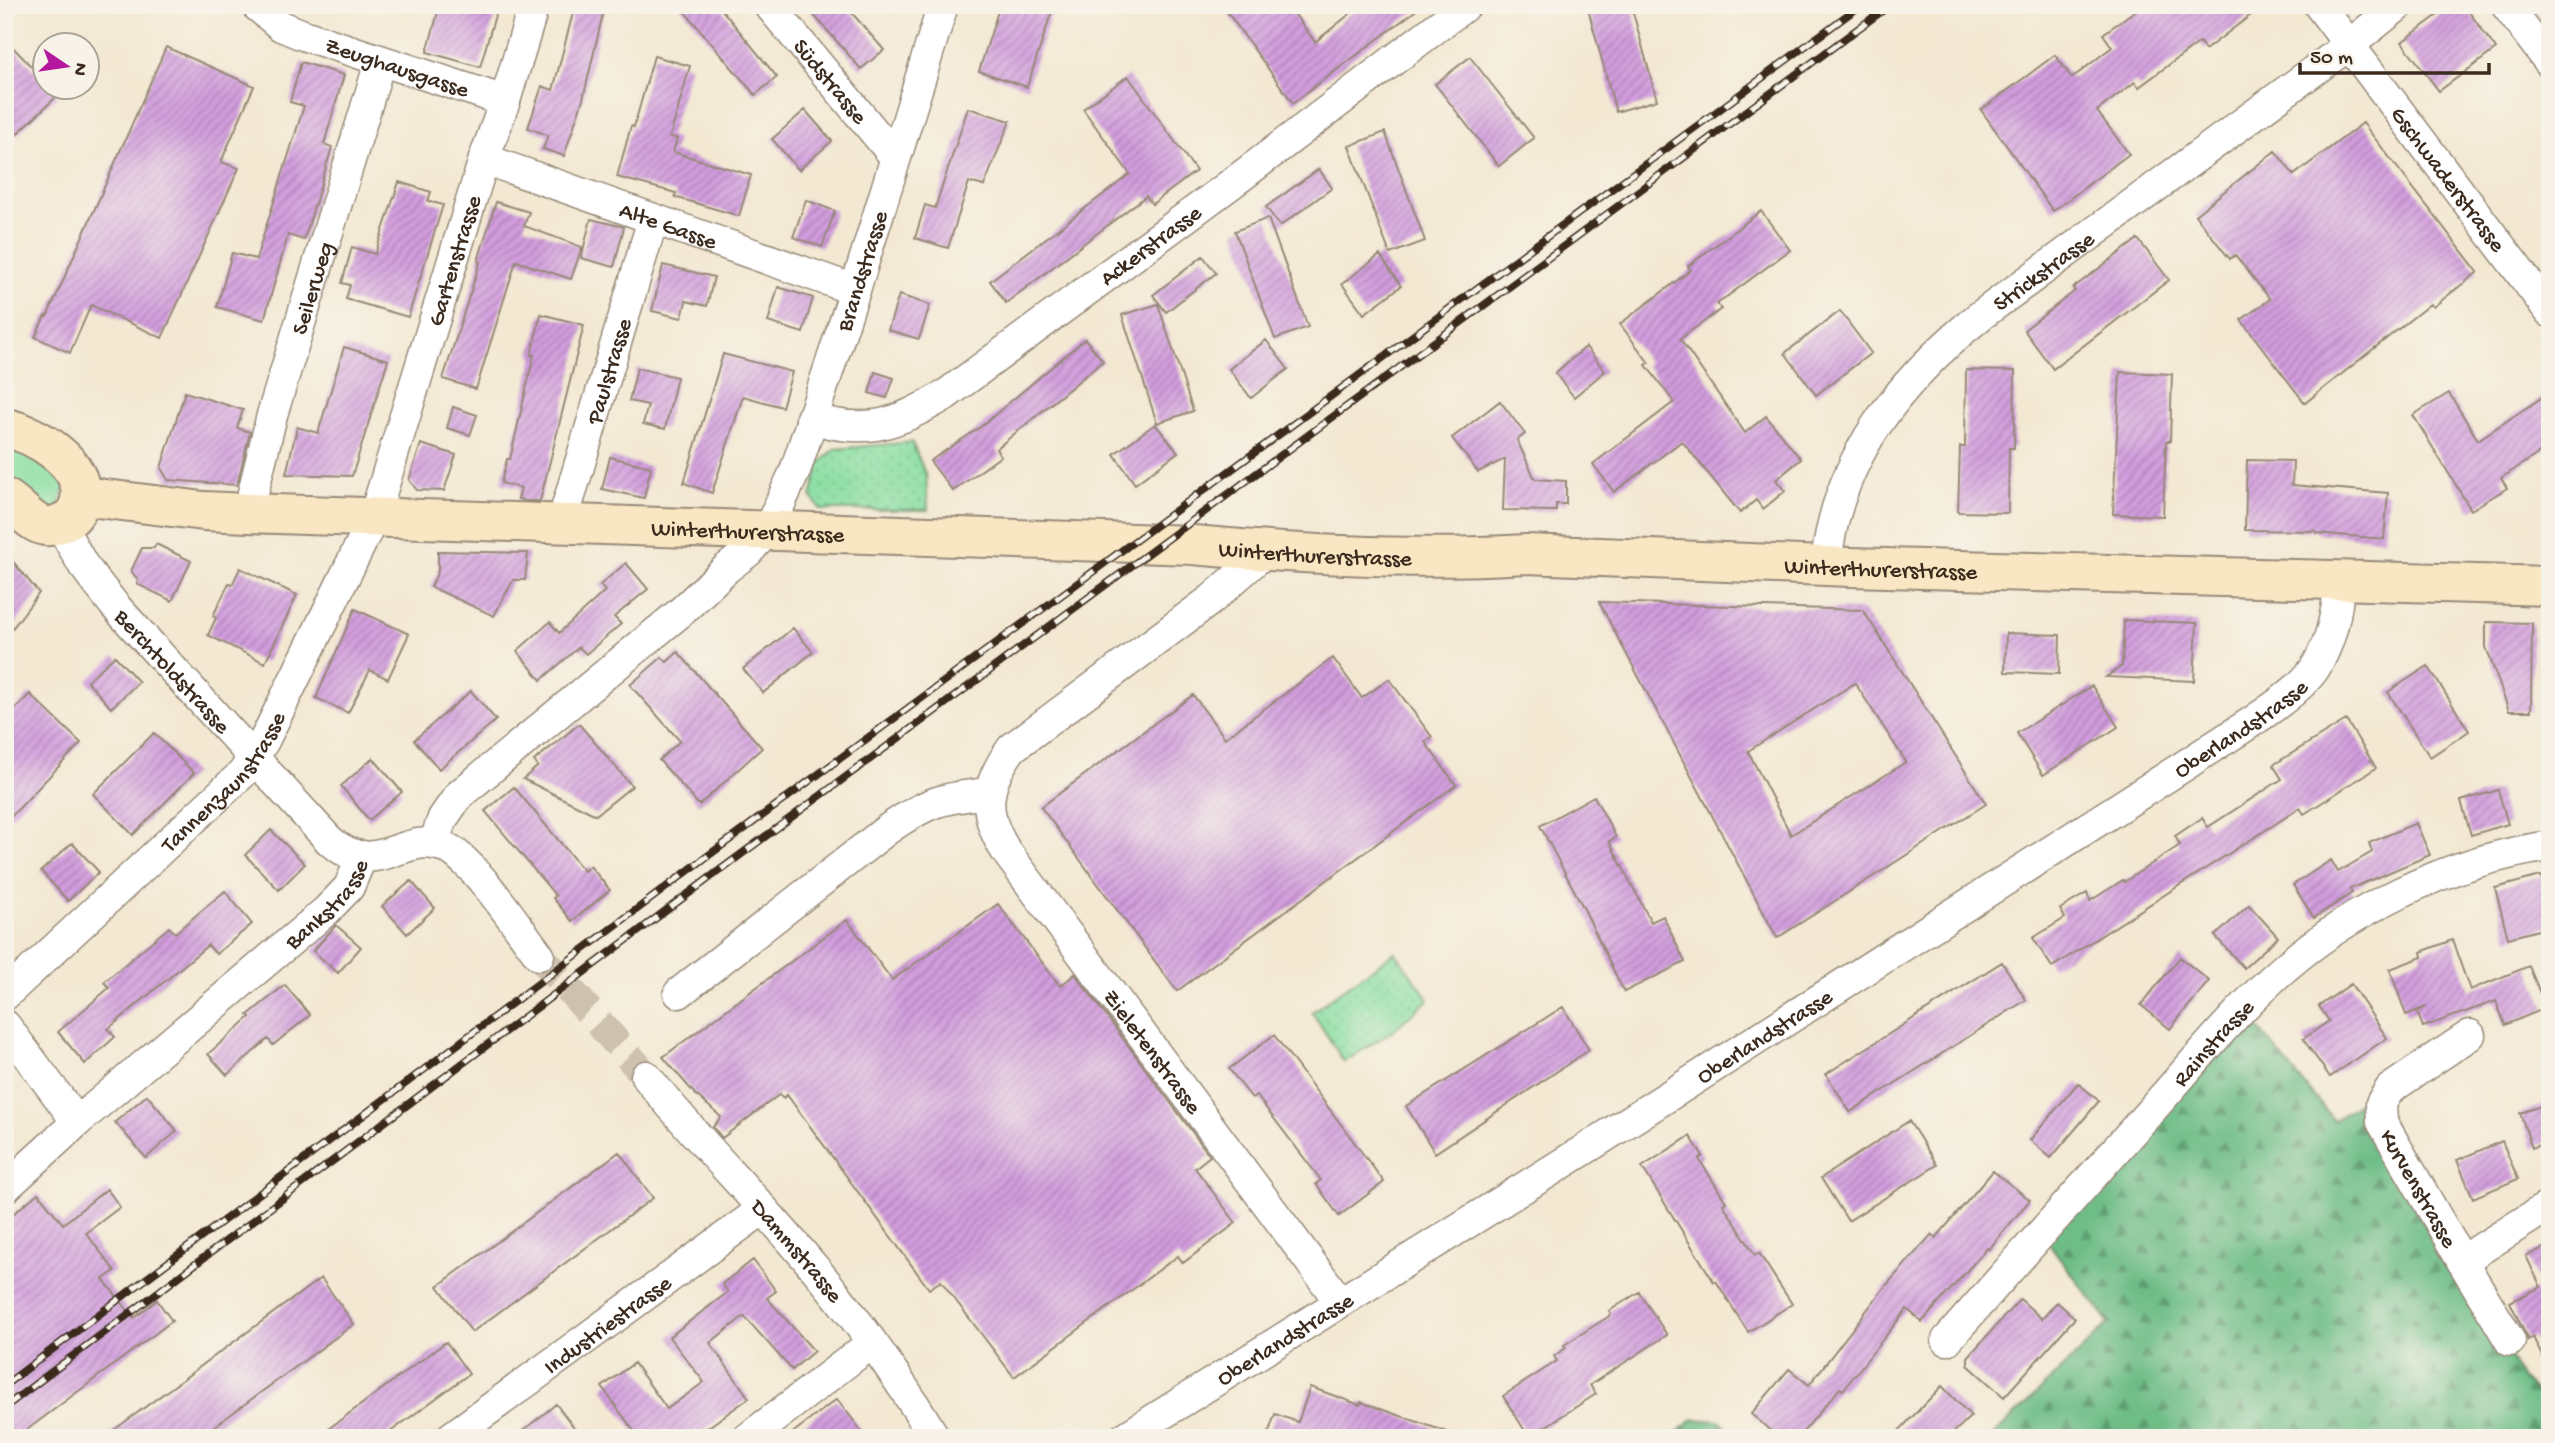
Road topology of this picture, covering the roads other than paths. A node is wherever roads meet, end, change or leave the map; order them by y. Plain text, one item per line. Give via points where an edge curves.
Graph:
1 (256, 5) edge
2 (534, 5) edge
3 (769, 5) edge
4 (943, 5) edge
5 (1466, 5) edge
6 (2319, 5) edge
7 (2399, 5) edge
8 (2506, 5) edge
9 (2349, 45) junction
10 (380, 62) junction
11 (2550, 63) edge
12 (505, 101) junction
13 (895, 157) junction
14 (484, 159) junction
15 (653, 219) junction
16 (855, 290) junction
17 (2550, 312) edge
18 (811, 418) junction
19 (5, 428) edge
20 (5, 498) edge
21 (71, 510) junction
22 (248, 513) junction
23 (374, 517) junction
24 (562, 523) junction
25 (768, 530) junction
26 (1266, 551) junction
27 (1826, 566) junction
28 (2340, 580) junction
29 (2550, 586) edge
30 (253, 758) junction
31 (989, 793) junction
32 (435, 844) junction
33 (2550, 846) edge
34 (362, 856) junction
35 (539, 955) tunnel mouth
36 (679, 993) dead end
37 (5, 995) edge
38 (5, 1025) edge
39 (2470, 1035) dead end
40 (646, 1076) tunnel mouth
41 (77, 1122) junction
42 (5, 1188) edge
43 (2550, 1205) edge
44 (763, 1209) junction
45 (2462, 1261) junction
46 (1340, 1302) junction
47 (1947, 1339) dead end
48 (2510, 1341) dead end
49 (872, 1343) junction
50 (450, 1438) edge
51 (748, 1438) edge
52 (935, 1438) edge
53 (1125, 1438) edge

1 - 10 street, Zeughausgasse via 281,26
2 - 12 street, Gartenstrasse
3 - 13 street, Südstrasse
4 - 13 street, Brandstrasse
5 - 18 street, Ackerstrasse via 944,397 884,425 845,426
6 - 9 street, Gschwaderstrasse
7 - 9 street
8 - 11 street
9 - 17 street, Gschwaderstrasse
9 - 27 street, Strickstrasse via 1934,354 1890,405 1853,464 1836,510
10 - 12 street, Zeughausgasse
10 - 22 street, Seilerweg via 272,415
12 - 14 street, Gartenstrasse
13 - 16 street, Brandstrasse
14 - 15 street, Alte Gasse
14 - 23 street, Gartenstrasse
15 - 16 street, Alte Gasse
15 - 24 street, Paulstrasse
16 - 18 street, Brandstrasse
18 - 25 street, Brandstrasse via 788,488
19 - 21 main road via 27,434 60,455 73,470 80,482
20 - 21 main road, Winterthurerstrasse via 44,526
21 - 22 main road, Winterthurerstrasse
21 - 30 street, Berchtoldstrasse via 83,565
22 - 23 main road, Winterthurerstrasse
23 - 24 main road, Winterthurerstrasse
23 - 30 street, Tannenzaunstrasse
24 - 25 main road, Winterthurerstrasse
25 - 26 main road, Winterthurerstrasse
25 - 32 street via 682,611 459,795 443,818
26 - 27 main road, Winterthurerstrasse via 1452,558 1526,554
26 - 31 street, Zieletenstrasse via 1212,599 1022,738 1002,761
27 - 28 main road, Winterthurerstrasse
28 - 29 main road, Winterthurerstrasse
28 - 46 street, Oberlandstrasse via 2332,630 2314,670 2278,703 1583,1151
30 - 34 street, Berchtoldstrasse via 329,840
30 - 37 street, Tannenzaunstrasse via 243,773
31 - 36 street via 943,798 911,813
31 - 46 street, Zieletenstrasse via 992,825 1008,854
32 - 34 street, Bankstrasse
32 - 35 street via 468,863
33 - 47 street, Rainstrasse via 2475,864 2407,890 2300,955 2243,1009
34 - 41 street, Bankstrasse via 349,887 327,910
38 - 41 street
39 - 45 street, Kurvenstrasse via 2390,1090 2381,1102 2382,1122
40 - 44 street, Dammstrasse via 687,1128
41 - 42 street, Bankstrasse
43 - 45 street, Kurvenstrasse
44 - 49 street, Dammstrasse
44 - 50 street, Industriestrasse
45 - 48 street, Kurvenstrasse
46 - 53 street, Oberlandstrasse
49 - 51 street
49 - 52 street, Dammstrasse

